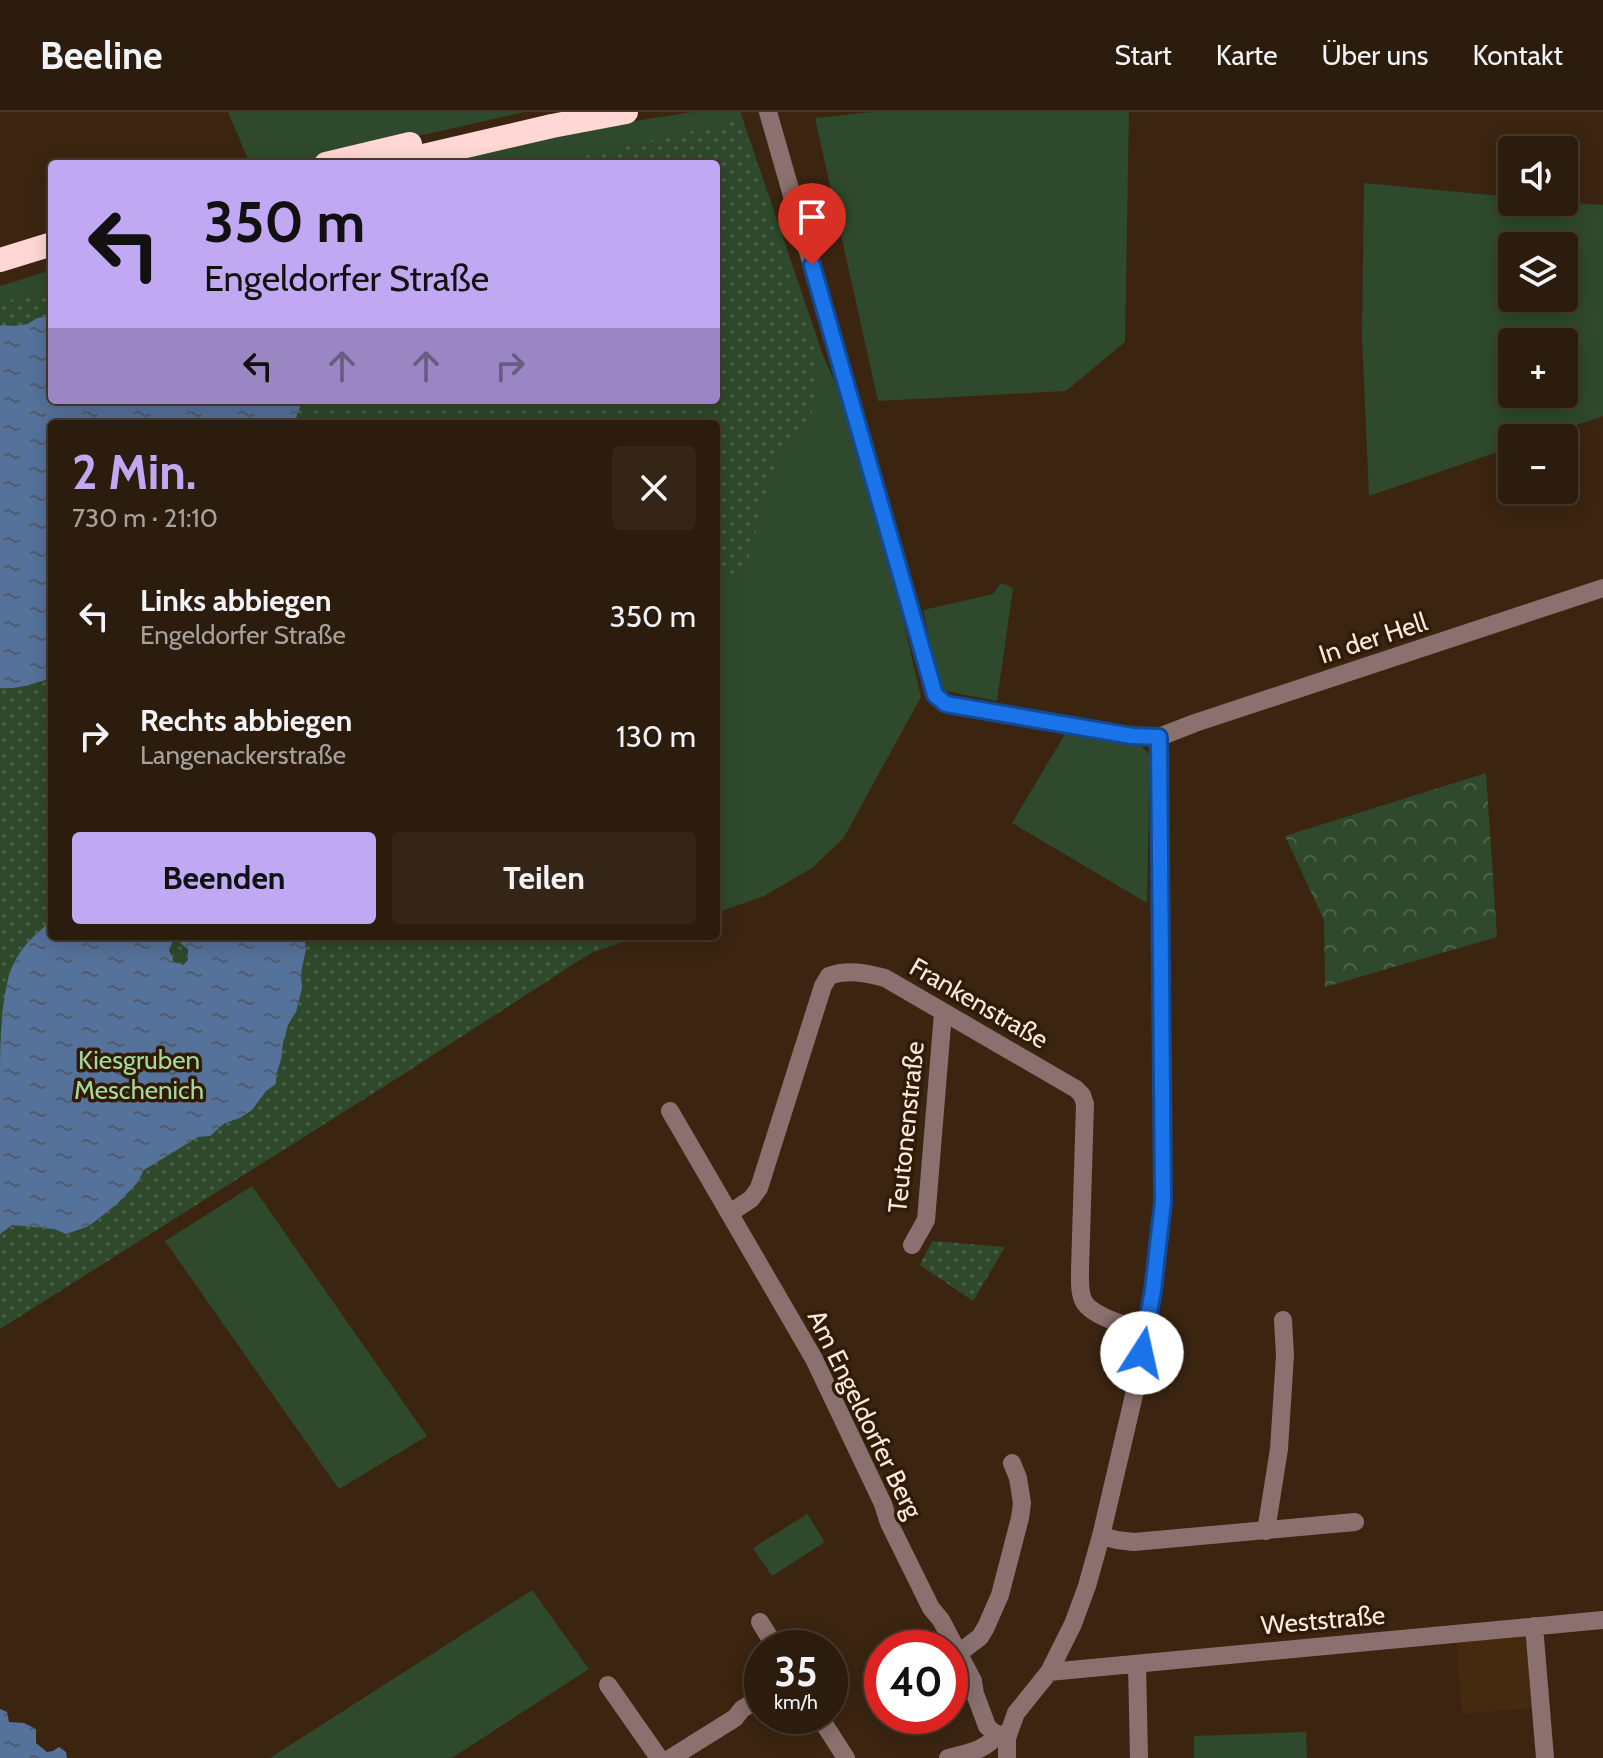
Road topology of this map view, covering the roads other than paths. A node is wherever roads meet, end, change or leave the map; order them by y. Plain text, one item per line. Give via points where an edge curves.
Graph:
1 (540, 112) edge
2 (626, 112) edge
3 (768, 112) edge
4 (342, 160) edge
5 (406, 160) edge
6 (48, 245) edge
7 (0, 260) edge
8 (48, 262) edge
9 (0, 277) edge
10 (1603, 588) edge
11 (1159, 737) junction
12 (943, 1013) junction
13 (670, 1111) dead end
14 (730, 1213) junction
15 (912, 1245) dead end
16 (1283, 1320) dead end
17 (1146, 1332) junction
18 (1012, 1463) dead end
19 (1355, 1522) dead end
20 (1266, 1531) junction
21 (1101, 1536) junction
22 (1603, 1620) edge
23 (760, 1622) dead end
24 (1534, 1626) junction
25 (765, 1630) edge
26 (946, 1630) edge
27 (968, 1646) edge
28 (1137, 1664) junction
29 (968, 1671) edge
30 (1049, 1672) junction
31 (608, 1685) dead end
32 (744, 1708) edge
33 (831, 1734) edge
34 (1002, 1736) junction
35 (659, 1758) edge
36 (671, 1758) edge
37 (846, 1758) edge
38 (948, 1758) edge
39 (1007, 1758) edge
40 (1139, 1758) edge
41 (1545, 1758) edge

1 - 4 highway
2 - 5 highway
3 - 11 street via 935,695 946,704
6 - 7 highway
8 - 9 highway
10 - 11 street, In der Hell
11 - 17 street via 1163,1202
12 - 14 street, Frankenstraße via 885,978 839,972 829,976 759,1188
12 - 15 street, Teutonenstraße via 926,1220
12 - 17 street, Frankenstraße via 1082,1095 1082,1295 1094,1313
13 - 14 street, Am Engeldorfer Berg
14 - 26 street, Am Engeldorfer Berg via 814,1359 889,1523
16 - 20 street via 1279,1449
17 - 21 street
18 - 27 street via 1022,1503 1020,1518 1000,1595 980,1637
19 - 20 street
20 - 21 street via 1134,1542
21 - 30 street via 1073,1624
22 - 24 street, Weststraße
23 - 25 street
24 - 28 street, Weststraße
24 - 41 street
28 - 30 street, Weststraße
28 - 40 street
29 - 34 street, Am Engeldorfer Berg via 987,1726
30 - 34 street
31 - 35 street
32 - 36 street
33 - 37 street
34 - 38 street via 977,1751
34 - 39 street

